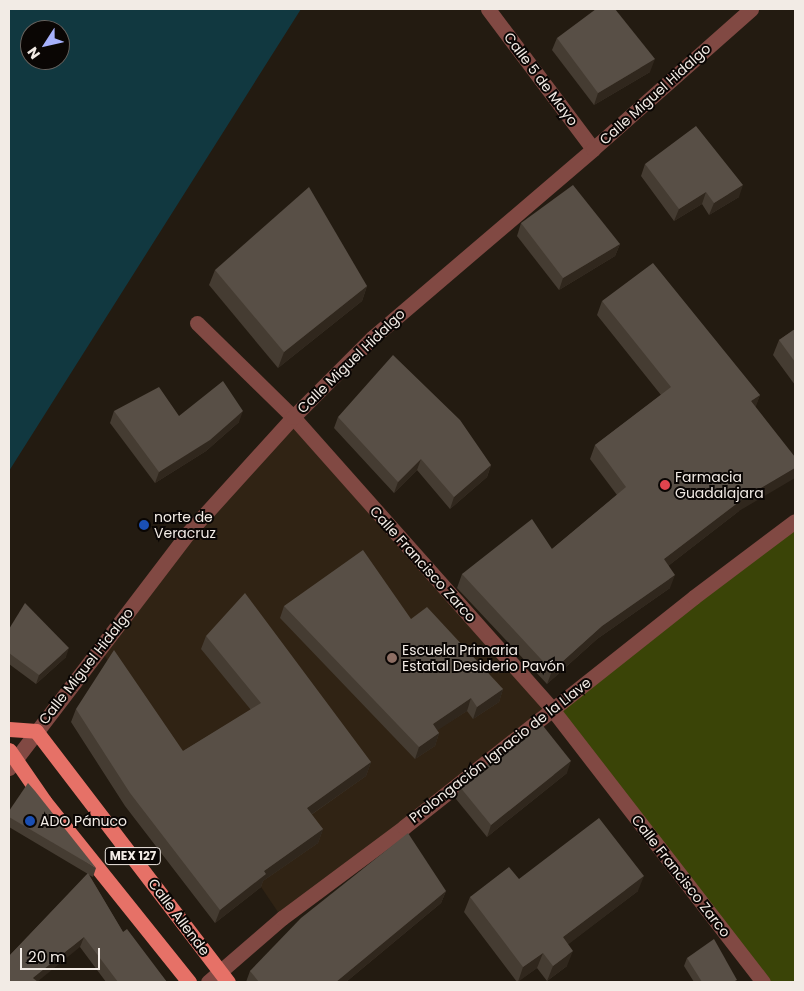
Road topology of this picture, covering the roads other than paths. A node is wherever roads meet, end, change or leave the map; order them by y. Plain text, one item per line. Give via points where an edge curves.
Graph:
1 (488, 9) edge
2 (751, 9) edge
3 (593, 149) junction
4 (197, 323) dead end
5 (293, 417) junction
6 (795, 521) edge
7 (552, 709) junction
8 (9, 729) edge
9 (36, 731) junction
10 (11, 759) edge
11 (224, 977) edge
12 (189, 982) edge
13 (208, 982) edge
14 (763, 982) edge

1 - 3 street, Calle 5 de Mayo
2 - 3 street, Calle Miguel Hidalgo
3 - 5 street, Calle Miguel Hidalgo via 372,338
4 - 5 street, Calle Francisco Zarco
5 - 7 street, Calle Francisco Zarco
5 - 9 street, Calle Miguel Hidalgo via 186,534
6 - 7 street, Prolongación Ignacio de la Llave
7 - 11 street, Prolongación Ignacio de la Llave via 404,827 282,918
7 - 14 street, Calle Francisco Zarco
8 - 9 main road
9 - 10 street, Calle Miguel Hidalgo
9 - 11 main road, Calle Allende / MEX 127
10 - 12 main road, MEX 127
11 - 13 street, Prolongación Ignacio de la Llave

